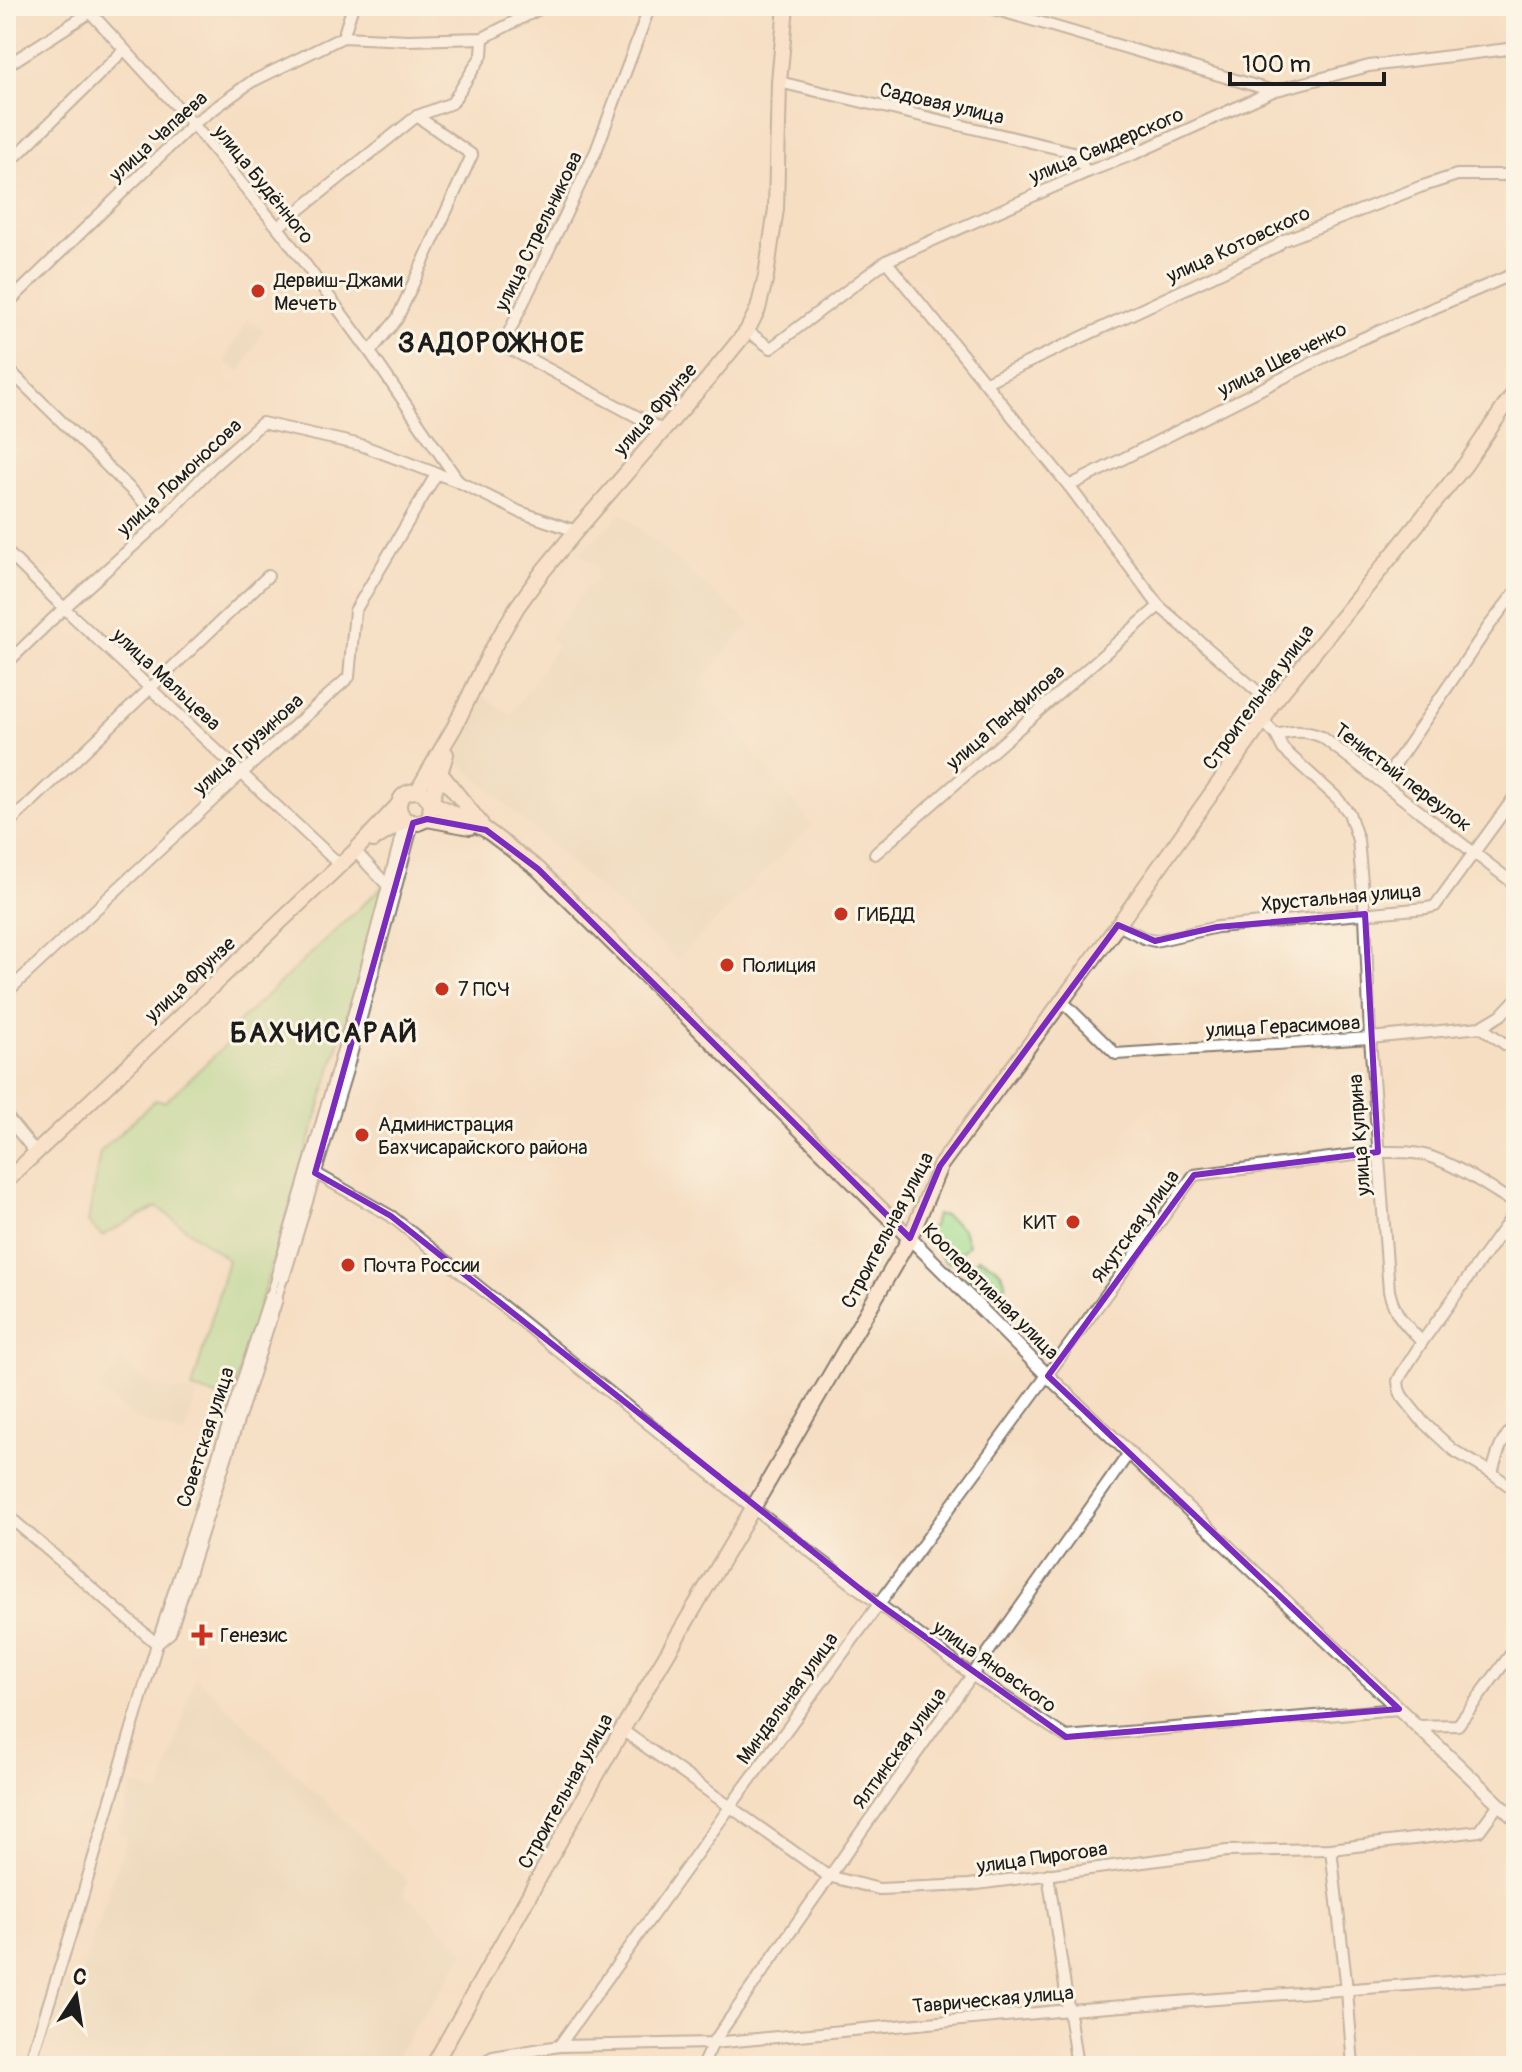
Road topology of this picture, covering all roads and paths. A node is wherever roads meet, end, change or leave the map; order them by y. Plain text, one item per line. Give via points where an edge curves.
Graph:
1 (353, 6) edge
2 (545, 6) edge
3 (650, 6) edge
4 (786, 6) edge
5 (984, 6) edge
6 (95, 9) edge
7 (343, 37) junction
8 (483, 38) junction
9 (1516, 48) edge
10 (124, 50) junction
11 (6, 66) edge
12 (1230, 79) junction
13 (779, 82) junction
14 (1273, 91) junction
15 (1234, 108) junction
16 (417, 116) junction
17 (193, 124) junction
18 (6, 166) edge
19 (1087, 172) junction
20 (1516, 175) edge
21 (278, 227) junction
22 (886, 261) junction
23 (1516, 273) edge
24 (6, 305) edge
25 (747, 331) junction
26 (370, 352) junction
27 (6, 367) edge
28 (986, 382) junction
29 (1516, 392) edge
30 (664, 431) junction
31 (437, 473) junction
32 (459, 482) junction
33 (1069, 486) junction
34 (162, 520) junction
35 (576, 531) junction
36 (6, 551) edge
37 (268, 576) dead end
38 (1516, 591) edge
39 (1159, 606) junction
40 (64, 608) junction
41 (6, 664) edge
42 (150, 687) junction
43 (1272, 704) junction
44 (1263, 721) junction
45 (455, 726) junction
46 (1276, 735) junction
47 (242, 773) junction
48 (440, 773) junction
49 (1383, 782) junction
50 (418, 790) junction
51 (1516, 795) edge
52 (431, 802) junction
53 (409, 816) junction
54 (6, 826) edge
55 (486, 830) junction
56 (355, 851) junction
57 (1473, 853) junction
58 (875, 854) dead end
59 (340, 865) junction
60 (1516, 885) edge
61 (391, 889) junction
62 (1365, 914) junction
63 (1118, 925) junction
64 (6, 993) edge
65 (1516, 999) edge
66 (1062, 1001) junction
67 (1481, 1027) junction
68 (1370, 1038) junction
69 (1516, 1052) edge
70 (6, 1116) edge
71 (1378, 1152) junction
72 (36, 1153) junction
73 (312, 1171) junction
74 (6, 1181) edge
75 (1516, 1204) edge
76 (1516, 1211) edge
77 (910, 1238) junction
78 (280, 1276) joint
79 (273, 1297) joint
80 (1422, 1342) junction
81 (1048, 1376) junction
82 (1516, 1425) edge
83 (1129, 1453) junction
84 (1492, 1473) junction
85 (1516, 1491) edge
86 (753, 1508) junction
87 (6, 1514) edge
88 (879, 1604) junction
89 (157, 1644) junction
90 (1516, 1647) edge
91 (973, 1676) junction
92 (1399, 1709) junction
93 (1417, 1726) junction
94 (622, 1730) junction
95 (1499, 1804) junction
96 (730, 1807) junction
97 (1516, 1820) edge
98 (1331, 1849) junction
99 (1048, 1874) junction
100 (828, 1876) junction
101 (1516, 1977) edge
102 (1347, 1990) junction
103 (1069, 2010) junction
104 (713, 2043) junction
105 (559, 2046) junction
106 (29, 2066) edge
107 (433, 2066) edge
108 (476, 2066) edge
109 (702, 2066) edge
110 (1077, 2066) edge
111 (1353, 2066) edge

1 - 7 street
2 - 8 street, улица Чапаева
3 - 30 street, улица Стрельникова via 596,151 503,345
4 - 13 main road, улица Фрунзе
5 - 12 street
6 - 10 street, улица Будённого
6 - 11 street
7 - 8 street, улица Чапаева
7 - 17 street, улица Чапаева via 251,82
8 - 16 street via 482,55 452,103
9 - 14 street, улица Свидерского via 1369,66
10 - 17 street, улица Будённого
10 - 18 street
12 - 14 street
12 - 15 street via 1238,92
13 - 19 street, Садовая улица via 1073,152
13 - 25 main road, улица Фрунзе via 776,209 766,276
14 - 15 street, улица Свидерского
15 - 19 street, улица Свидерского
16 - 21 street
16 - 26 street via 472,155 397,319
17 - 21 street, улица Будённого
17 - 24 street, улица Чапаева
19 - 22 street, улица Свидерского
20 - 28 street, улица Котовского via 1457,175 1392,198 1282,241
21 - 26 street, улица Будённого
22 - 25 street, улица Свидерского via 771,348
22 - 28 street
23 - 33 street, улица Шевченко via 1356,341
25 - 30 main road, улица Фрунзе
26 - 32 street, улица Будённого
27 - 34 street
28 - 33 street
29 - 43 main road, Строительная улица via 1465,465
30 - 35 main road, улица Фрунзе
31 - 32 street, улица Ломоносова
31 - 34 street, улица Ломоносова via 361,445 262,423
31 - 47 street, улица Грузинова via 355,611 349,677
32 - 35 street, улица Будённого via 520,512
33 - 39 street
34 - 40 street, улица Ломоносова
35 - 45 main road, улица Фрунзе via 517,607
36 - 40 street, улица Мальцева
37 - 42 street
38 - 49 street
39 - 43 street
39 - 58 street, улица Панфилова
40 - 41 street, улица Ломоносова
40 - 42 street, улица Мальцева
42 - 47 street, улица Мальцева
42 - 54 street
43 - 44 main road, Строительная улица
44 - 46 street
44 - 63 main road, Строительная улица
45 - 48 main road
45 - 50 main road, улица Фрунзе
46 - 49 street, Тенистый переулок via 1298,731 1322,737
46 - 62 street, улица Куприна via 1283,749 1349,813 1358,840
47 - 59 street, улица Мальцева
47 - 64 street, улица Грузинова
48 - 52 main road
48 - 55 main road
49 - 57 street, Тенистый переулок
50 - 52 main road, Кооперативная улица
50 - 53 main road, улица Фрунзе via 404,795
51 - 57 street, Хрустальная улица
52 - 53 main road via 432,810
52 - 55 main road, Кооперативная улица
53 - 55 main road
53 - 56 main road, улица Фрунзе
53 - 61 street
55 - 77 main road, Кооперативная улица via 538,869
56 - 59 main road, улица Фрунзе
56 - 61 street
57 - 60 street, Тенистый переулок
57 - 62 street, Хрустальная улица via 1435,906
59 - 72 main road, улица Фрунзе
61 - 73 street
62 - 63 street, Хрустальная улица via 1217,927 1155,941
62 - 68 street, улица Куприна
63 - 66 main road, Строительная улица
65 - 67 street
66 - 68 street, улица Герасимова via 1116,1054
66 - 77 main road, Строительная улица via 940,1166
67 - 68 street, улица Герасимова
67 - 69 street
68 - 71 street, улица Куприна
70 - 72 street
71 - 75 street, Якутская улица via 1426,1156
71 - 80 street, улица Куприна via 1389,1291 1398,1317
71 - 81 street, Якутская улица via 1194,1175
72 - 74 main road, улица Фрунзе
73 - 78 street
73 - 86 street, улица Яновского via 391,1216
76 - 80 street
77 - 81 street, Кооперативная улица
77 - 86 main road, Строительная улица
78 - 79 street, Советская улица
79 - 89 street, Советская улица
80 - 84 street via 1398,1381 1402,1396 1453,1450
81 - 83 street, Кооперативная улица
81 - 88 street, Миндальная улица
82 - 84 street via 1498,1448
83 - 91 street, Ялтинская улица
83 - 92 street, Кооперативная улица
84 - 85 street
86 - 88 street, улица Яновского
86 - 94 main road, Строительная улица
87 - 89 street
88 - 91 street, улица Яновского
88 - 96 street, Миндальная улица
89 - 106 street, Советская улица
90 - 93 street via 1458,1725
91 - 92 street, улица Яновского via 1066,1737
91 - 100 street, Ялтинская улица
92 - 93 street, Кооперативная улица
93 - 95 street, Кооперативная улица
94 - 96 street, улица Пирогова
94 - 107 main road, Строительная улица
95 - 97 street, Кооперативная улица
95 - 98 street, улица Пирогова via 1479,1831
96 - 100 street, улица Пирогова
96 - 105 street, Миндальная улица
98 - 99 street, улица Пирогова via 1227,1851
98 - 102 street
99 - 100 street, улица Пирогова via 879,1889
99 - 103 street
100 - 104 street, Ялтинская улица
101 - 102 street, Таврическая улица
102 - 103 street, Таврическая улица
102 - 111 street
103 - 104 street, Таврическая улица
103 - 110 street
104 - 105 street, Таврическая улица
104 - 109 street, Ялтинская улица
105 - 108 street, Таврическая улица via 493,2057

